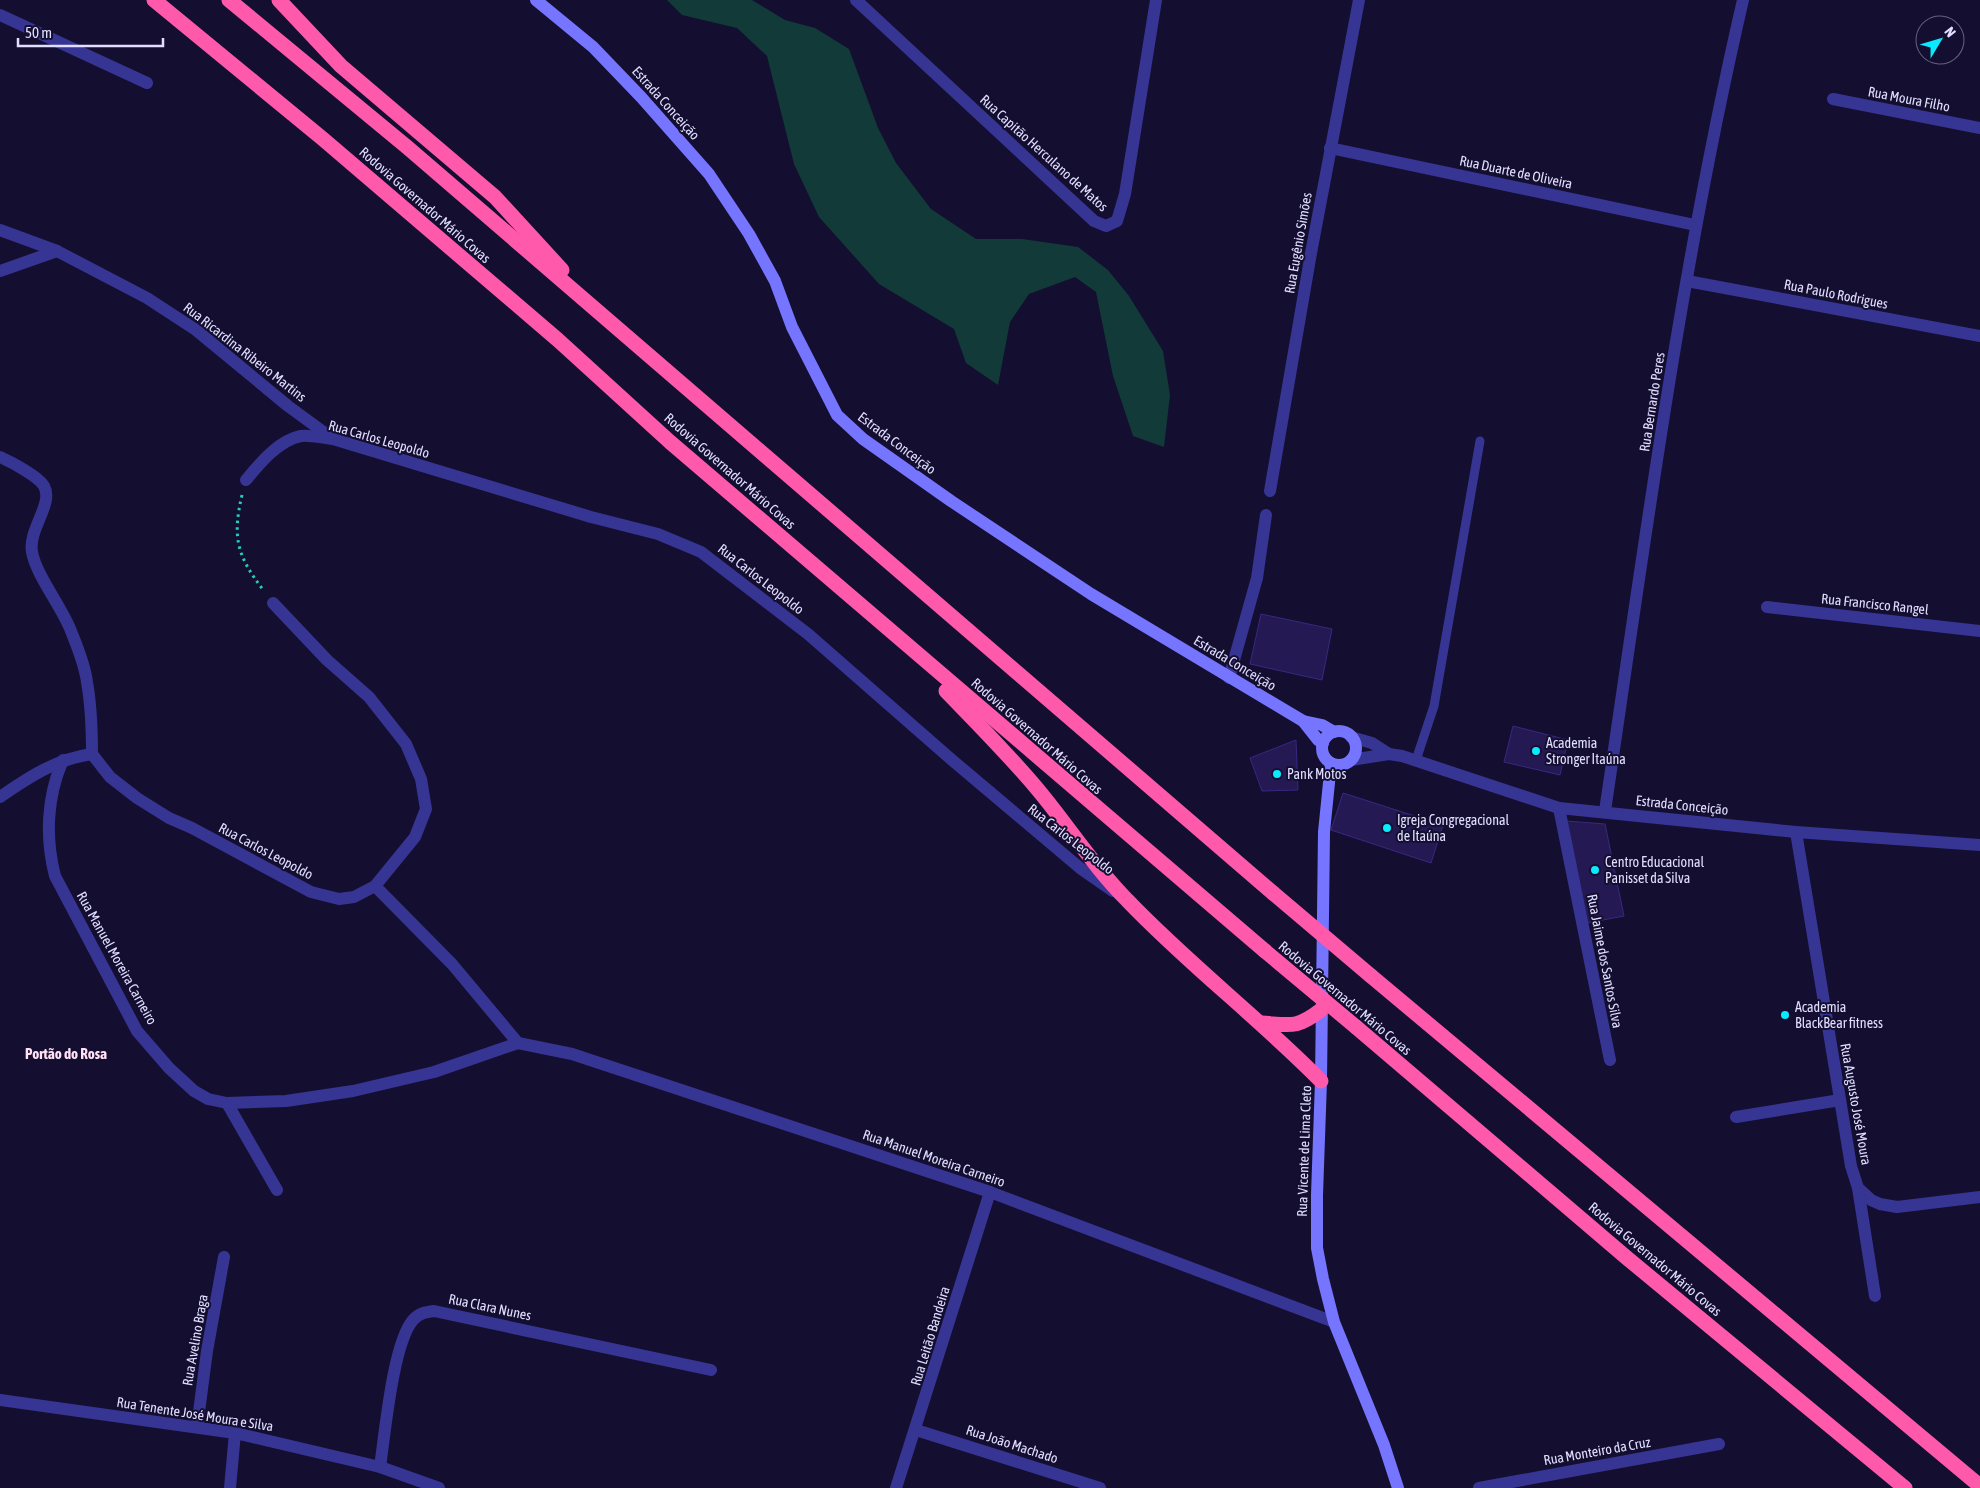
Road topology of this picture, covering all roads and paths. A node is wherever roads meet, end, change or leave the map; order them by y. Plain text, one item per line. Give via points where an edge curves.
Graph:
1 (154, 0) edge
2 (229, 0) edge
3 (279, 0) edge
4 (536, 0) edge
5 (856, 0) edge
6 (1156, 0) edge
7 (1359, 0) edge
8 (1743, 0) edge
9 (0, 15) edge
10 (147, 83) dead end
11 (1833, 99) dead end
12 (1980, 128) edge
13 (1330, 148) junction
14 (1695, 225) junction
15 (0, 230) edge
16 (57, 251) junction
17 (0, 271) edge
18 (1687, 281) junction
19 (613, 324) junction
20 (1980, 336) edge
21 (333, 439) junction
22 (1480, 442) dead end
23 (0, 456) edge
24 (246, 480) joint
25 (1270, 491) dead end
26 (1266, 515) dead end
27 (273, 603) joint
28 (1767, 608) dead end
29 (888, 630) junction
30 (1980, 631) edge
31 (1229, 678) junction
32 (1303, 721) junction
33 (1334, 732) junction
34 (1351, 737) junction
35 (1323, 744) junction
36 (92, 754) junction
37 (1389, 754) junction
38 (63, 760) junction
39 (1416, 760) junction
40 (1341, 763) junction
41 (0, 797) edge
42 (1559, 808) junction
43 (1605, 811) junction
44 (1796, 832) junction
45 (1980, 845) edge
46 (375, 886) junction
47 (1126, 899) junction
48 (1321, 1010) junction
49 (1261, 1023) junction
50 (518, 1043) junction
51 (1610, 1060) dead end
52 (1321, 1081) junction
53 (1840, 1100) junction
54 (227, 1103) junction
55 (1736, 1117) dead end
56 (1858, 1188) junction
57 (277, 1190) dead end
58 (990, 1192) junction
59 (1980, 1197) edge
60 (224, 1257) dead end
61 (1875, 1296) dead end
62 (1334, 1322) junction
63 (711, 1370) dead end
64 (0, 1400) edge
65 (197, 1428) junction
66 (916, 1430) junction
67 (235, 1433) junction
68 (1719, 1444) dead end
69 (380, 1467) junction
70 (1980, 1486) edge
71 (230, 1488) edge
72 (439, 1488) edge
73 (896, 1488) edge
74 (1100, 1488) edge
75 (1398, 1488) edge
76 (1479, 1488) edge
77 (1905, 1488) edge

1 - 29 highway, Rodovia Governador Mário Covas via 558,340 670,442
2 - 19 highway
3 - 19 highway via 341,66 495,197
4 - 31 main road, Estrada Conceição via 594,47 709,174 775,281 792,327 837,415 863,439 951,501 1091,594
5 - 6 street, Rua Capitão Herculano de Matos via 1094,221 1106,226 1117,222 1125,194
7 - 13 street, Rua Eugênio Simões
8 - 14 street, Rua Bernardo Peres
9 - 10 street
11 - 12 street, Rua Moura Filho
13 - 14 street, Rua Duarte de Oliveira
13 - 25 street, Rua Eugênio Simões
14 - 18 street, Rua Bernardo Peres
15 - 16 street, Rua Ricardina Ribeiro Martins
16 - 17 street
16 - 21 street, Rua Ricardina Ribeiro Martins via 147,298 196,330
18 - 20 street, Rua Paulo Rodrigues
18 - 43 street, Rua Bernardo Peres via 1645,536
19 - 70 highway, bridge via 1272,893
21 - 24 street, Rua Carlos Leopoldo via 302,436 284,443
21 - 47 street, Rua Carlos Leopoldo via 658,534 701,552 808,634 1080,868
22 - 39 lane via 1434,706
23 - 36 street via 43,484 47,495 36,524 32,553 71,630 87,680
24 - 27 path via 236,520 238,545 249,571
26 - 31 street via 1257,578
27 - 46 street, Rua Carlos Leopoldo via 368,697 406,744 421,779 426,809 415,837
28 - 30 street, Rua Francisco Rangel
29 - 47 highway via 1012,760
29 - 77 highway, Rodovia Governador Mário Covas, bridge via 1627,1258
31 - 32 main road, Estrada Conceição
32 - 33 main road, Estrada Conceição via 1322,725
32 - 35 main road, Estrada Conceição
33 - 34 main road via 1345,732
33 - 35 main road
34 - 37 street, Estrada Conceição
34 - 40 main road via 1356,750
35 - 40 main road via 1324,755
36 - 38 street
36 - 46 street, Rua Carlos Leopoldo via 110,777 137,798 311,892 339,899 354,897
37 - 39 street, Estrada Conceição
37 - 40 street, Estrada Conceição
38 - 41 street via 35,773
38 - 54 street, Rua Manuel Moreira Carneiro via 48,817 49,853 55,876 137,1031 194,1091 208,1099
39 - 42 street, Estrada Conceição
40 - 48 main road, Rua Vicente de Lima Cleto via 1328,801 1324,832
42 - 43 street, Estrada Conceição
42 - 51 street, Rua Jaime dos Santos Silva
43 - 44 street, Estrada Conceição
44 - 45 street, Estrada Conceição
44 - 53 street, Rua Augusto José Moura
46 - 50 street via 452,964
47 - 49 highway
48 - 49 highway via 1295,1025
48 - 52 main road, Rua Vicente de Lima Cleto
49 - 52 highway
50 - 54 street, Rua Manuel Moreira Carneiro via 434,1072 353,1091 286,1101
50 - 58 street, Rua Manuel Moreira Carneiro via 572,1054
52 - 62 main road, Rua Vicente de Lima Cleto via 1317,1248
53 - 55 street
53 - 56 street, Rua Augusto José Moura
54 - 57 street
56 - 59 street via 1871,1200 1897,1207
56 - 61 street, Rua Augusto José Moura
58 - 62 street, Rua Manuel Moreira Carneiro
58 - 66 street, Rua Leitão Bandeira
60 - 65 street, Rua Avelino Braga
62 - 75 main road, Rua Vicente de Lima Cleto
63 - 69 street, Rua Clara Nunes via 434,1311 420,1313 401,1342
64 - 65 street, Rua Tenente José Moura e Silva
65 - 67 street, Rua Tenente José Moura e Silva
66 - 73 street, Rua Leitão Bandeira
66 - 74 street, Rua João Machado
67 - 69 street, Rua Tenente José Moura e Silva
67 - 71 street
68 - 76 street, Rua Monteiro da Cruz
69 - 72 street, Rua Tenente José Moura e Silva

